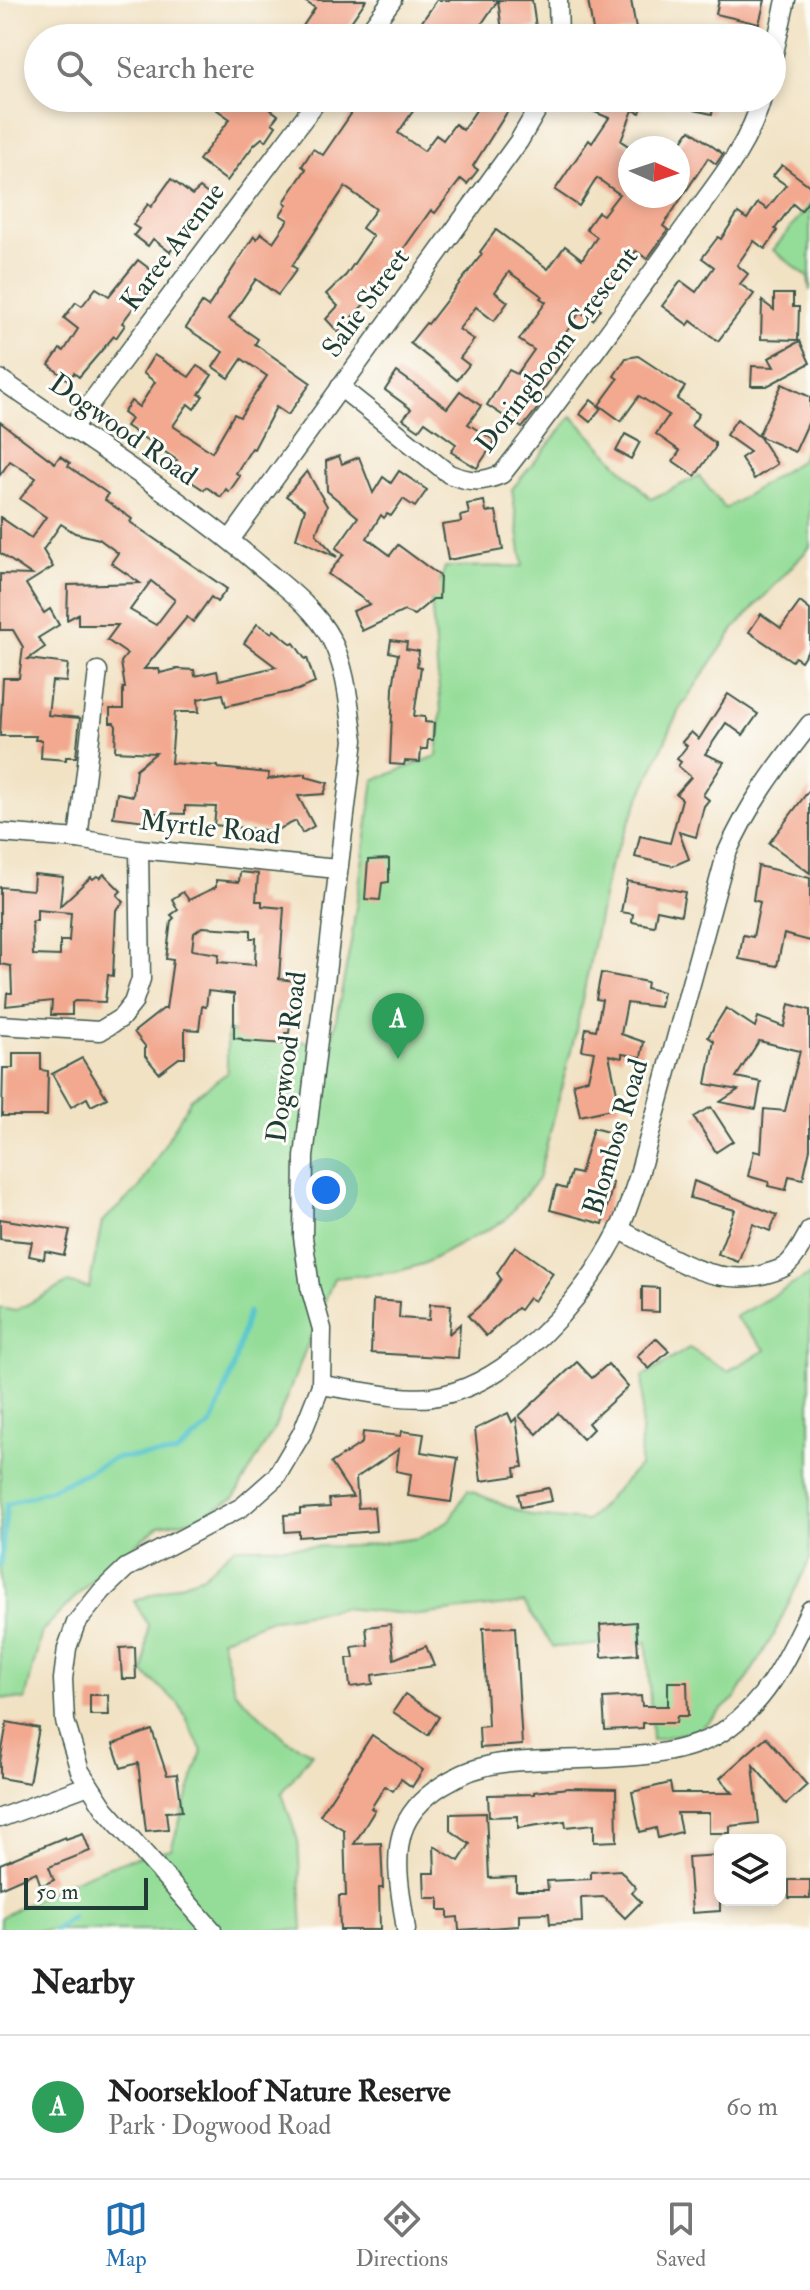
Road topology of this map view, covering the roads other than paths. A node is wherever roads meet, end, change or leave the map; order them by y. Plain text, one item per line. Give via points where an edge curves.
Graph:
1 (392, 0) edge
2 (558, 0) edge
3 (786, 0) edge
4 (374, 24) edge
5 (559, 24) edge
6 (781, 24) edge
7 (309, 112) edge
8 (536, 112) edge
9 (758, 112) edge
10 (0, 379) edge
11 (340, 387) junction
12 (71, 429) junction
13 (230, 540) junction
14 (98, 671) dead end
15 (810, 724) edge
16 (0, 833) edge
17 (78, 839) junction
18 (139, 849) junction
19 (337, 869) junction
20 (0, 1025) edge
21 (619, 1229) junction
22 (810, 1230) edge
23 (321, 1385) junction
24 (810, 1610) edge
25 (89, 1785) junction
26 (0, 1818) edge
27 (212, 1930) edge
28 (406, 1930) edge

1 - 4 street
2 - 5 street
3 - 6 street
7 - 12 street, Karee Avenue
8 - 11 street, Salie Street
9 - 11 street, Doringboom Crescent via 736,154 502,474 470,482 449,474
10 - 12 street, Dogwood Road
11 - 13 street, Salie Street
12 - 13 street, Dogwood Road
13 - 19 street, Dogwood Road via 313,610 332,640 343,672 354,740
14 - 17 street
15 - 21 street, Blombos Road via 765,782 726,855 638,1178
16 - 17 street, Myrtle Road
17 - 18 street, Myrtle Road
18 - 19 street, Myrtle Road
18 - 20 street via 141,979 133,1003 100,1031
19 - 23 street, Dogwood Road via 304,1157 303,1237 322,1329
21 - 22 street via 692,1267 740,1278 783,1268
21 - 23 street, Blombos Road via 571,1303 529,1348 484,1380 430,1397
23 - 25 street, Dogwood Road via 302,1433 276,1477 242,1507 126,1568 76,1623 63,1679 65,1721
24 - 28 street via 770,1689 727,1729 704,1741 646,1754 501,1763 456,1778 424,1800 409,1818 399,1849
25 - 26 street
25 - 27 street, Dogwood Road

